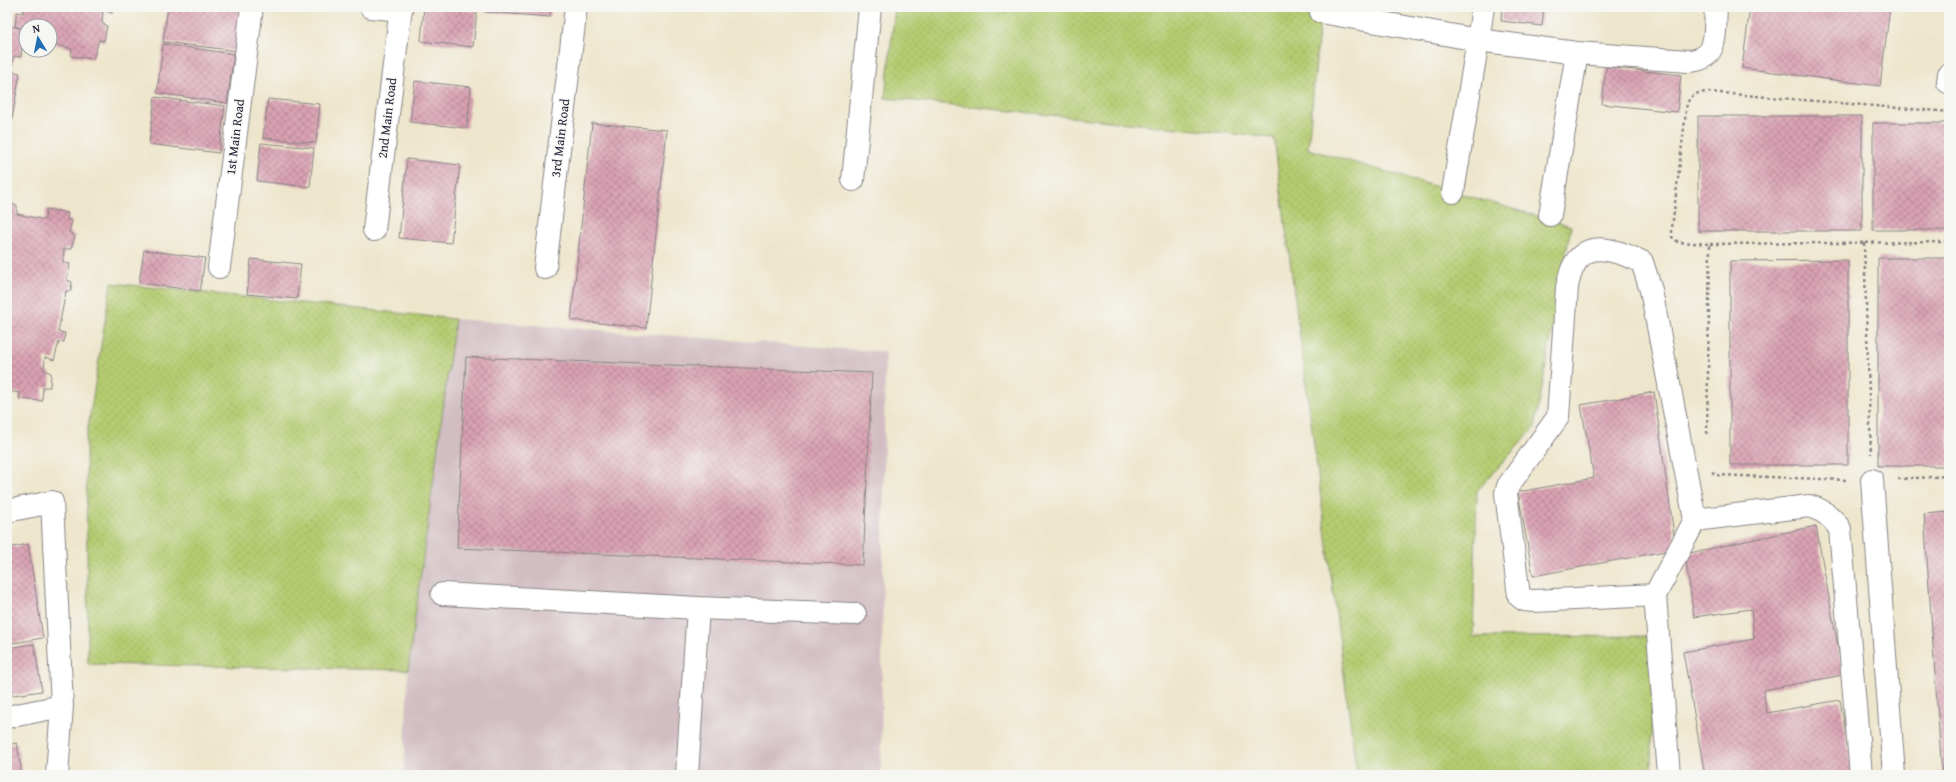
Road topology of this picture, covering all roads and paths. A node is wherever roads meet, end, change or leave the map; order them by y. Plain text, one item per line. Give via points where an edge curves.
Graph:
1 (252, 7) edge
2 (371, 7) edge
3 (576, 7) edge
4 (870, 7) edge
5 (1483, 7) edge
6 (1716, 7) edge
7 (401, 8) edge
8 (1321, 12) dead end
9 (1478, 40) junction
10 (1577, 54) junction
11 (1949, 112) edge
12 (853, 180) dead end
13 (1453, 192) dead end
14 (1550, 215) dead end
15 (374, 230) dead end
16 (1949, 242) edge
17 (1864, 243) junction
18 (1710, 244) junction
19 (219, 267) dead end
20 (545, 268) dead end
21 (1707, 441) dead end
22 (1710, 470) dead end
23 (1949, 476) edge
24 (1872, 480) junction
25 (7, 511) edge
26 (1695, 520) junction
27 (442, 594) dead end
28 (1655, 595) junction
29 (698, 608) junction
30 (855, 614) dead end
31 (62, 706) junction
32 (7, 717) edge
33 (57, 775) edge
34 (687, 775) edge
35 (1669, 775) edge
36 (1861, 775) edge
37 (1894, 775) edge

1 - 19 street, 1st Main Road
2 - 7 street
3 - 20 street, 3rd Main Road
4 - 12 street
5 - 9 street
6 - 10 street via 1711,51 1698,61
7 - 15 street, 2nd Main Road
8 - 9 street
9 - 10 street
9 - 13 street
10 - 14 street
11 - 18 path via 1696,93 1687,102 1672,237 1678,242
16 - 17 path
17 - 18 path
17 - 24 path
18 - 21 path
22 - 24 path via 1716,475
23 - 24 path
24 - 37 street
25 - 31 street via 52,502
26 - 28 street
26 - 28 street via 1651,290 1642,262 1620,252 1595,249 1580,255 1570,270 1567,287 1558,417 1508,486 1506,493 1519,596 1534,602
26 - 36 street via 1809,506 1828,514 1840,529
27 - 29 street
28 - 35 street
29 - 30 street
29 - 34 street
31 - 32 street
31 - 33 street

